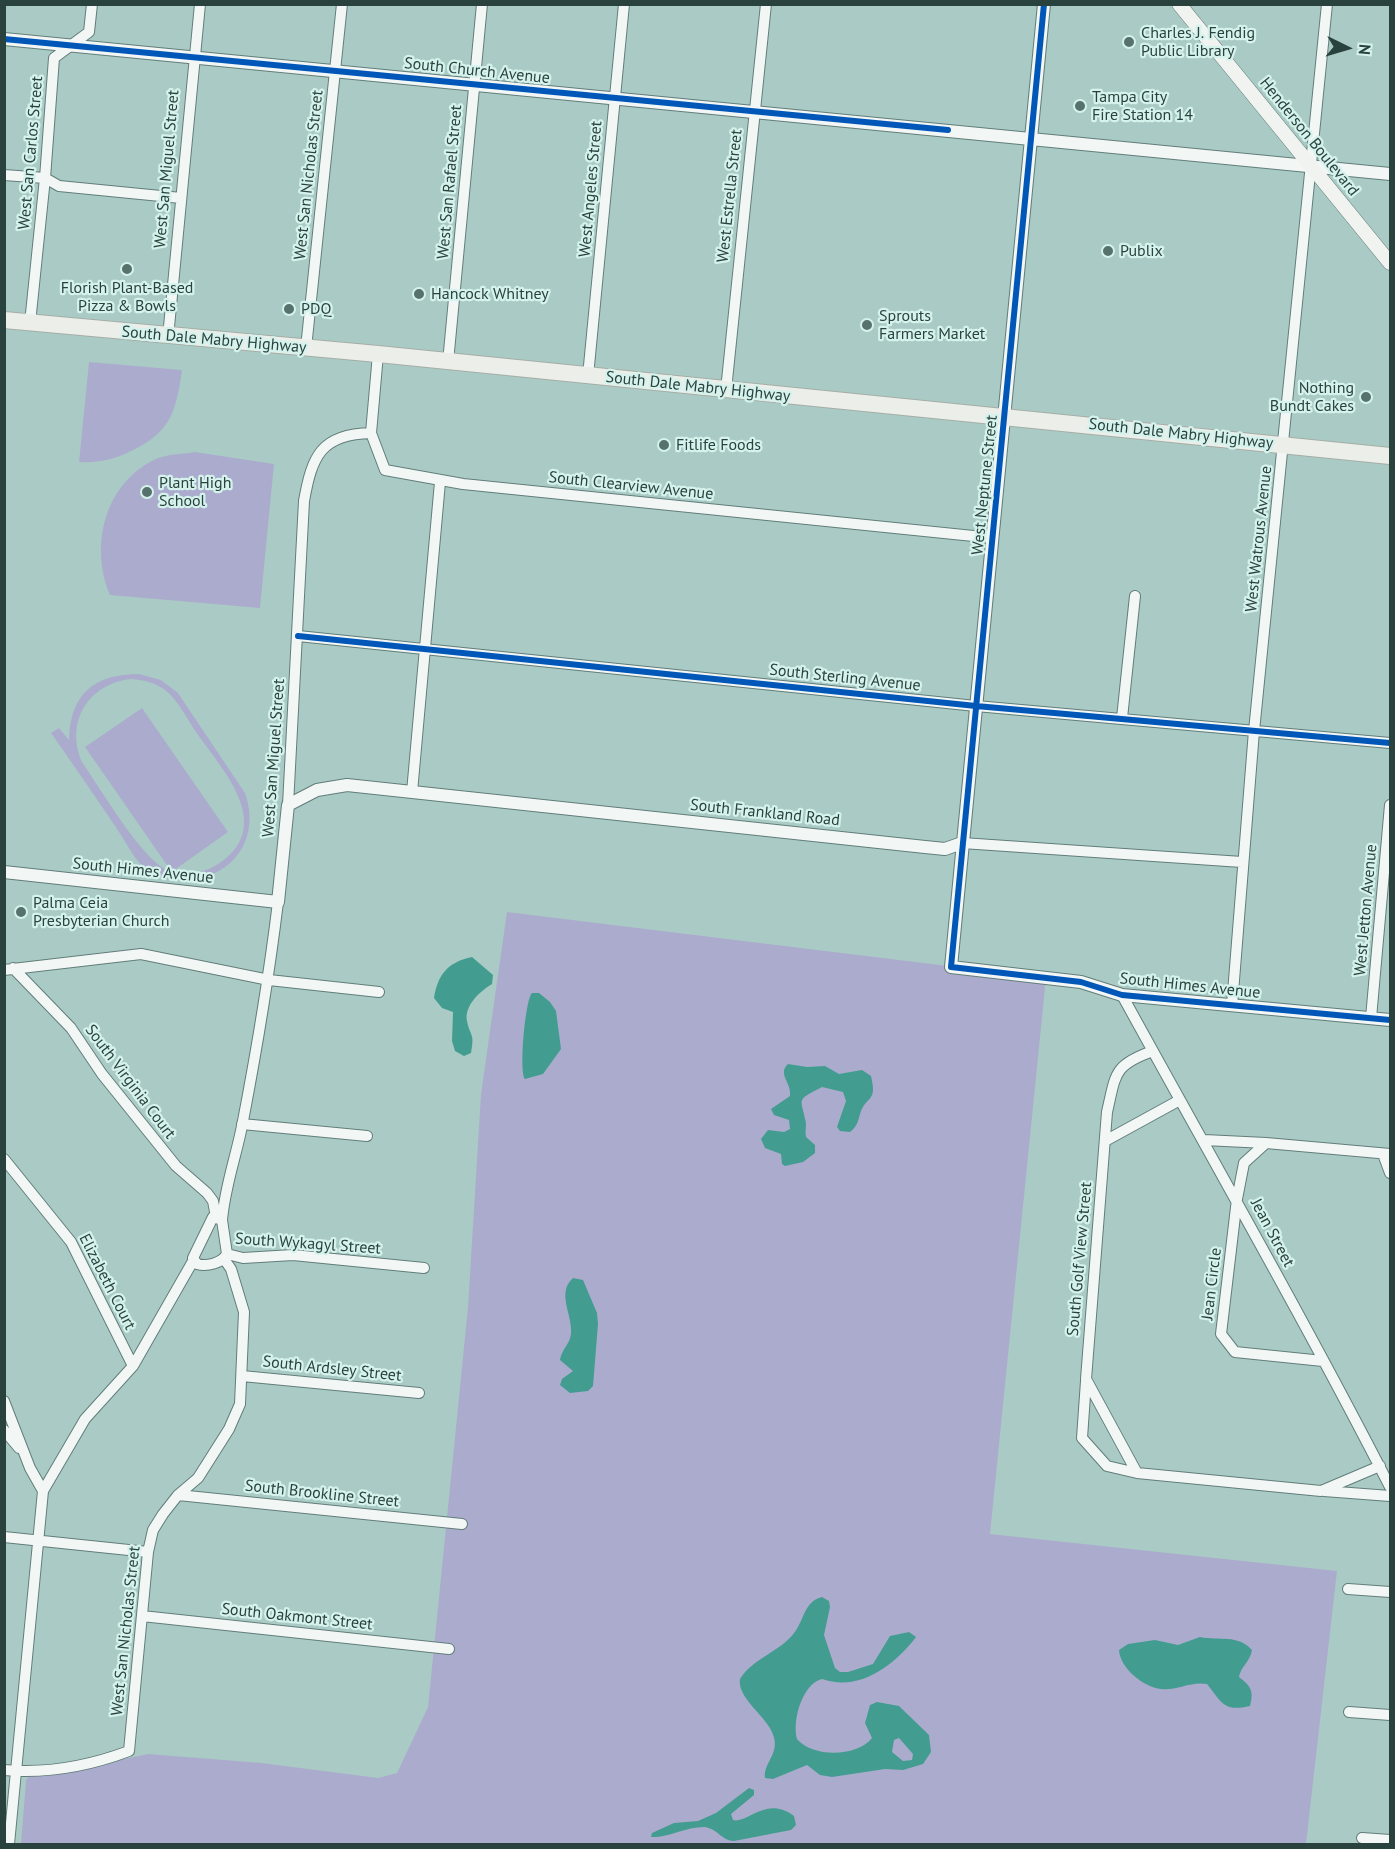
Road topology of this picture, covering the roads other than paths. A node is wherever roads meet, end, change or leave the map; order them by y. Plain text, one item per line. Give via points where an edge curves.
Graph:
1 (92, 4) edge
2 (200, 4) edge
3 (342, 4) edge
4 (482, 4) edge
5 (624, 4) edge
6 (766, 4) edge
7 (1044, 4) edge
8 (1179, 4) edge
9 (1328, 4) edge
10 (4, 39) edge
11 (71, 46) junction
12 (195, 58) junction
13 (336, 71) junction
14 (475, 84) junction
15 (615, 98) junction
16 (754, 112) junction
17 (1032, 139) junction
18 (1311, 166) junction
19 (1390, 174) edge
20 (4, 175) edge
21 (45, 178) junction
22 (181, 198) junction
23 (1390, 263) edge
24 (4, 320) edge
25 (30, 323) junction
26 (168, 337) junction
27 (306, 348) junction
28 (378, 354) junction
29 (448, 362) junction
30 (588, 376) junction
31 (726, 390) junction
32 (1005, 417) junction
33 (371, 433) junction
34 (1284, 445) junction
35 (1390, 456) edge
36 (440, 482) junction
37 (993, 538) junction
38 (1135, 596) dead end
39 (298, 636) junction
40 (424, 647) junction
41 (976, 706) junction
42 (1122, 718) junction
43 (1254, 730) junction
44 (1390, 743) edge
45 (412, 792) junction
46 (288, 805) junction
47 (1390, 805) edge
48 (962, 843) junction
49 (1242, 862) junction
50 (4, 872) edge
51 (278, 902) junction
52 (951, 967) joint
53 (9, 969) edge
54 (269, 980) junction
55 (379, 992) dead end
56 (1122, 995) junction
57 (1232, 1005) junction
58 (1371, 1018) junction
59 (1390, 1020) edge
60 (1153, 1051) junction
61 (1178, 1101) junction
62 (242, 1124) junction
63 (367, 1136) dead end
64 (1204, 1140) junction
65 (1105, 1141) junction
66 (1266, 1143) junction
67 (1387, 1154) edge
68 (4, 1158) edge
69 (1390, 1173) edge
70 (1237, 1199) junction
71 (219, 1218) junction
72 (225, 1256) junction
73 (193, 1261) junction
74 (424, 1268) dead end
75 (1323, 1361) junction
76 (133, 1366) junction
77 (242, 1376) junction
78 (1086, 1379) junction
79 (419, 1393) dead end
80 (4, 1401) edge
81 (4, 1430) edge
82 (25, 1455) junction
83 (1380, 1466) junction
84 (1137, 1473) junction
85 (1390, 1487) edge
86 (43, 1491) junction
87 (1321, 1491) junction
88 (178, 1495) junction
89 (1390, 1496) edge
90 (462, 1524) dead end
91 (4, 1537) edge
92 (37, 1540) junction
93 (148, 1552) junction
94 (1348, 1589) dead end
95 (1390, 1592) edge
96 (142, 1616) junction
97 (449, 1649) dead end
98 (1349, 1712) dead end
99 (1390, 1715) edge
100 (10, 1770) edge
101 (1362, 1838) dead end
102 (1390, 1840) edge
103 (9, 1845) edge

1 - 11 street, West San Carlos Street via 89,32
2 - 12 street, West San Miguel Street
3 - 13 street, West San Nicholas Street
4 - 14 street, West San Rafael Street
5 - 15 street, West Angeles Street
6 - 16 street, West Estrella Street
7 - 17 street, West Neptune Street
8 - 18 main road, Henderson Boulevard
9 - 18 street, West Watrous Avenue
10 - 11 street, South Church Avenue
11 - 12 street, South Church Avenue
11 - 21 street, West San Carlos Street via 54,58
12 - 13 street, South Church Avenue
12 - 22 street, West San Miguel Street
13 - 14 street, South Church Avenue
13 - 27 street, West San Nicholas Street
14 - 15 street, South Church Avenue
14 - 29 street, West San Rafael Street
15 - 16 street, South Church Avenue
15 - 30 street, West Angeles Street
16 - 17 street, South Church Avenue
16 - 31 street, West Estrella Street
17 - 18 street, South Church Avenue
17 - 32 street, West Neptune Street
18 - 19 street, South Church Avenue
18 - 23 main road, Henderson Boulevard
18 - 34 street, West Watrous Avenue
20 - 21 street
21 - 22 street via 59,186
21 - 25 street, West San Carlos Street
22 - 26 street, West San Miguel Street
24 - 25 main road, South Dale Mabry Highway
25 - 26 main road, South Dale Mabry Highway
26 - 27 main road, South Dale Mabry Highway
27 - 28 main road, South Dale Mabry Highway
28 - 29 main road, South Dale Mabry Highway
28 - 33 street, South Clearview Avenue
29 - 30 main road, South Dale Mabry Highway
30 - 31 main road, South Dale Mabry Highway
31 - 32 main road, South Dale Mabry Highway
32 - 34 main road, South Dale Mabry Highway
32 - 37 street, West Neptune Street
33 - 36 street, South Clearview Avenue via 385,470
33 - 39 street, West San Miguel Street via 353,433 330,441 317,454 309,472 304,501
34 - 35 main road, South Dale Mabry Highway
34 - 43 street, West Watrous Avenue
36 - 37 street, South Clearview Avenue
36 - 40 street
37 - 41 street, West Neptune Street
38 - 42 street
39 - 40 street, South Sterling Avenue
39 - 46 street, West San Miguel Street
40 - 41 street, South Sterling Avenue
40 - 45 street
41 - 42 street, South Sterling Avenue
41 - 48 street, West Neptune Street
42 - 43 street, South Sterling Avenue
43 - 44 street, South Sterling Avenue
43 - 49 street, West Watrous Avenue
45 - 46 street, South Frankland Road via 347,785 317,790
45 - 48 street, South Frankland Road via 945,849
46 - 51 street, West San Miguel Street
47 - 58 street, West Jetton Avenue
48 - 49 street, South Frankland Road
48 - 52 street, West Neptune Street
49 - 57 street, West Watrous Avenue
50 - 51 street, South Himes Avenue
51 - 54 street, West San Miguel Street
52 - 56 street, South Himes Avenue via 1081,982
53 - 54 street via 141,954
53 - 71 street, South Virginia Court via 71,1028 168,1157 207,1193
54 - 55 street
54 - 62 street, West San Miguel Street
56 - 57 street, South Himes Avenue
56 - 60 street, Jean Street
57 - 58 street, South Himes Avenue
58 - 59 street, South Himes Avenue
60 - 61 street, Jean Street
60 - 65 street, South Golf View Street via 1116,1071
61 - 64 street, Jean Street
61 - 65 street
62 - 63 street
62 - 71 street
64 - 66 street
64 - 70 street, Jean Street
65 - 78 street, South Golf View Street
66 - 67 street
66 - 70 street, Jean Circle via 1244,1163
67 - 69 street
68 - 76 street, Elizabeth Court via 70,1242
70 - 75 street, Jean Street
70 - 75 street, Jean Circle via 1221,1334 1235,1352
71 - 72 street, West San Nicholas Street
71 - 73 street via 211,1220
72 - 73 street, South Wykagyl Street via 202,1266
72 - 74 street, South Wykagyl Street via 293,1255
72 - 77 street, West San Nicholas Street via 244,1312
73 - 76 street
75 - 83 street, Jean Street
76 - 86 street via 85,1419
77 - 79 street, South Ardsley Street
77 - 88 street, West San Nicholas Street via 240,1404 229,1429 198,1478
78 - 84 street
78 - 84 street, South Golf View Street via 1083,1438 1107,1466
80 - 82 street
81 - 82 street
82 - 86 street
83 - 85 street, Jean Street
83 - 87 street, South Golf View Street
84 - 87 street, South Golf View Street
86 - 92 street
87 - 89 street, South Golf View Street
88 - 90 street, South Brookline Street
88 - 93 street, West San Nicholas Street via 153,1530
91 - 92 street
92 - 93 street
92 - 100 street
93 - 96 street, West San Nicholas Street
94 - 95 street
96 - 97 street, South Oakmont Street
96 - 100 street, West San Nicholas Street via 129,1751 94,1764
98 - 99 street
100 - 103 street
101 - 102 street

